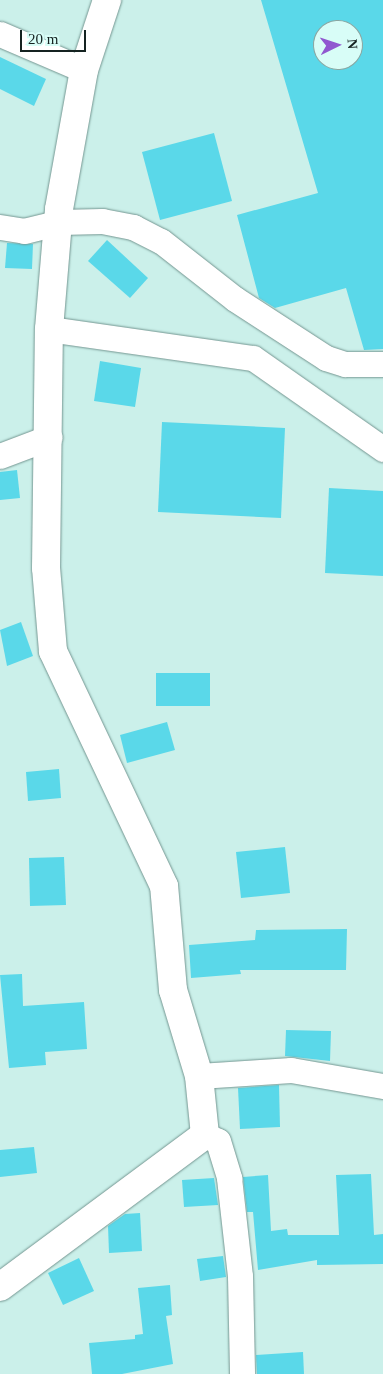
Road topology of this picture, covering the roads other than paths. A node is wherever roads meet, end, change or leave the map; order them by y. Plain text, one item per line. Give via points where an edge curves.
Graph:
1 (107, 0) edge
2 (0, 34) edge
3 (84, 70) junction
4 (59, 222) junction
5 (0, 227) edge
6 (49, 329) junction
7 (383, 364) edge
8 (50, 437) junction
9 (383, 449) edge
10 (0, 456) edge
11 (199, 1076) junction
12 (383, 1086) edge
13 (205, 1135) junction
14 (0, 1287) edge
15 (242, 1374) edge

1 - 3 main road
2 - 3 street
3 - 4 main road
4 - 5 street via 24,231
4 - 6 main road
4 - 7 street via 102,221 133,228 161,241 236,299 326,358 345,364
6 - 8 main road
6 - 9 street via 253,358
8 - 10 street
8 - 11 main road via 46,568 53,651 164,886 173,990
11 - 12 street via 290,1070
11 - 13 main road
13 - 14 main road
13 - 15 street via 218,1141 229,1178 240,1276

